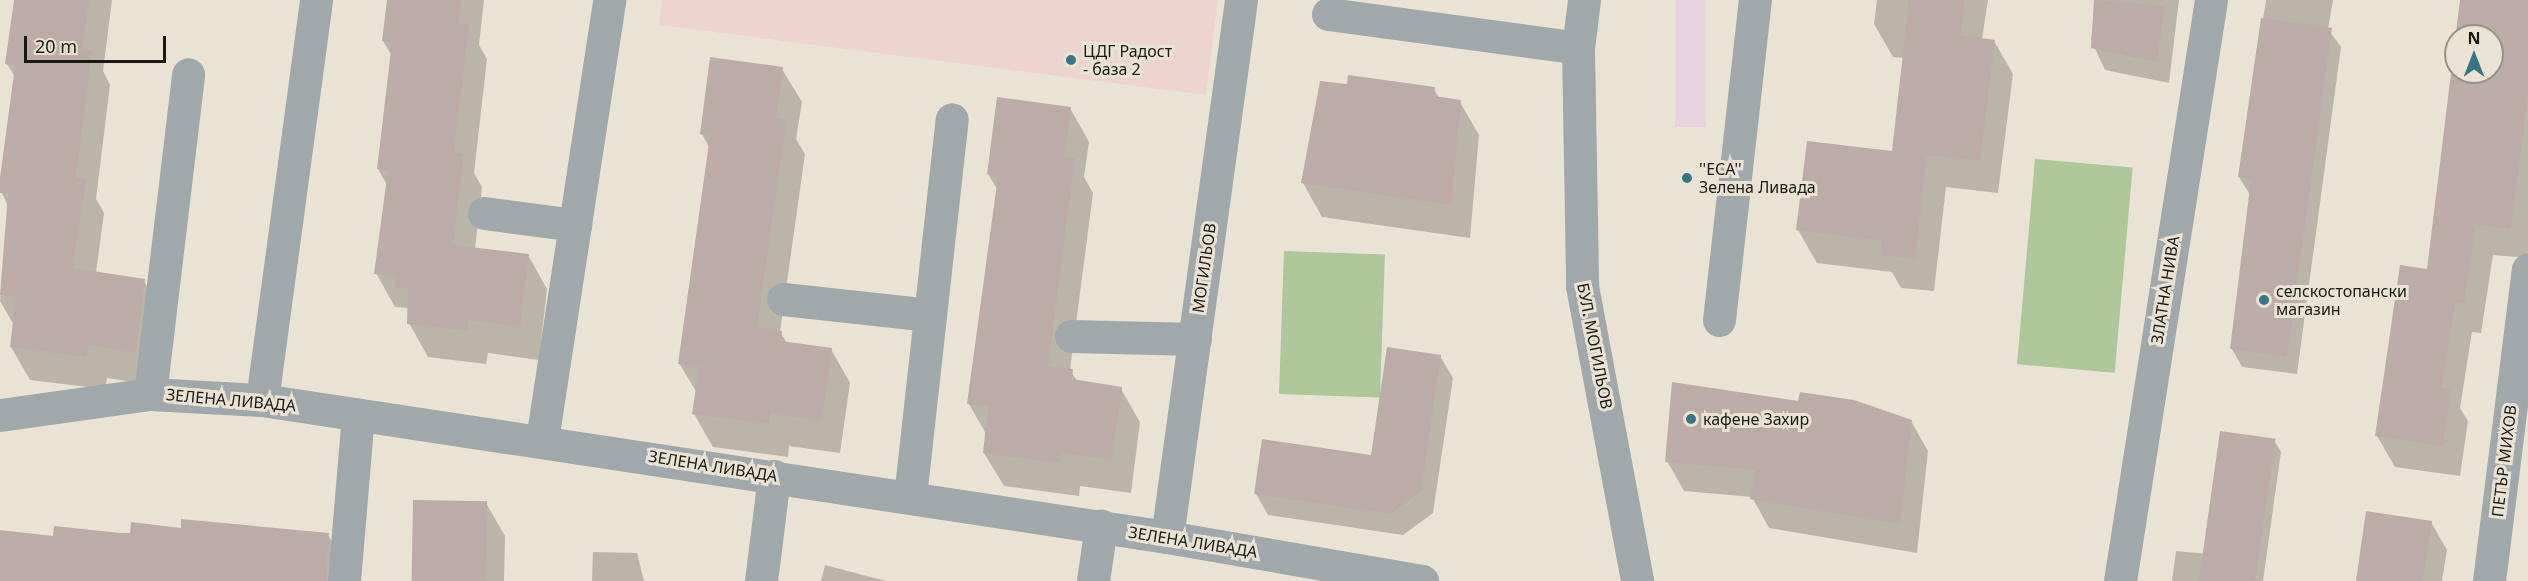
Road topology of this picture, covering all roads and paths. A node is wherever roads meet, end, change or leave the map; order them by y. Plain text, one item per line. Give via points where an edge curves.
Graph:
1 (316, 0) edge
2 (609, 0) edge
3 (1241, 0) edge
4 (1584, 0) edge
5 (1755, 0) edge
6 (2211, 0) edge
7 (1328, 14) dead end
8 (1578, 48) junction
9 (188, 74) dead end
10 (952, 119) dead end
11 (484, 213) dead end
12 (575, 225) junction
13 (2528, 269) edge
14 (783, 299) dead end
15 (930, 315) junction
16 (1719, 320) dead end
17 (1071, 336) dead end
18 (1195, 339) junction
19 (150, 394) junction
20 (262, 400) junction
21 (0, 415) edge
22 (358, 415) junction
23 (542, 440) junction
24 (774, 476) junction
25 (910, 497) junction
26 (1101, 526) junction
27 (1167, 537) junction
28 (344, 581) edge
29 (761, 581) edge
30 (1093, 581) edge
31 (1422, 581) edge
32 (1637, 581) edge
33 (2120, 581) edge
34 (2489, 581) edge

1 - 20 street
2 - 12 street
3 - 18 street, МОГИЛЬОВ
4 - 8 street, БУЛ. МОГИЛЬОВ
5 - 16 street
6 - 33 street, ЗЛАТНА НИВА
7 - 8 street
8 - 32 street, БУЛ. МОГИЛЬОВ via 1582,286
9 - 19 street
10 - 15 street
11 - 12 street
12 - 23 street
13 - 34 street, ПЕТЪР МИХОВ
14 - 15 street
15 - 25 street
17 - 18 street
18 - 27 street, МОГИЛЬОВ
19 - 20 street, ЗЕЛЕНА ЛИВАДА
19 - 21 street, ЗЕЛЕНА ЛИВАДА
20 - 22 street, ЗЕЛЕНА ЛИВАДА
22 - 23 street, ЗЕЛЕНА ЛИВАДА
22 - 28 street
23 - 24 street, ЗЕЛЕНА ЛИВАДА
24 - 25 street, ЗЕЛЕНА ЛИВАДА
24 - 29 street
25 - 26 street, ЗЕЛЕНА ЛИВАДА
26 - 27 street, ЗЕЛЕНА ЛИВАДА
26 - 30 street
27 - 31 street, ЗЕЛЕНА ЛИВАДА

